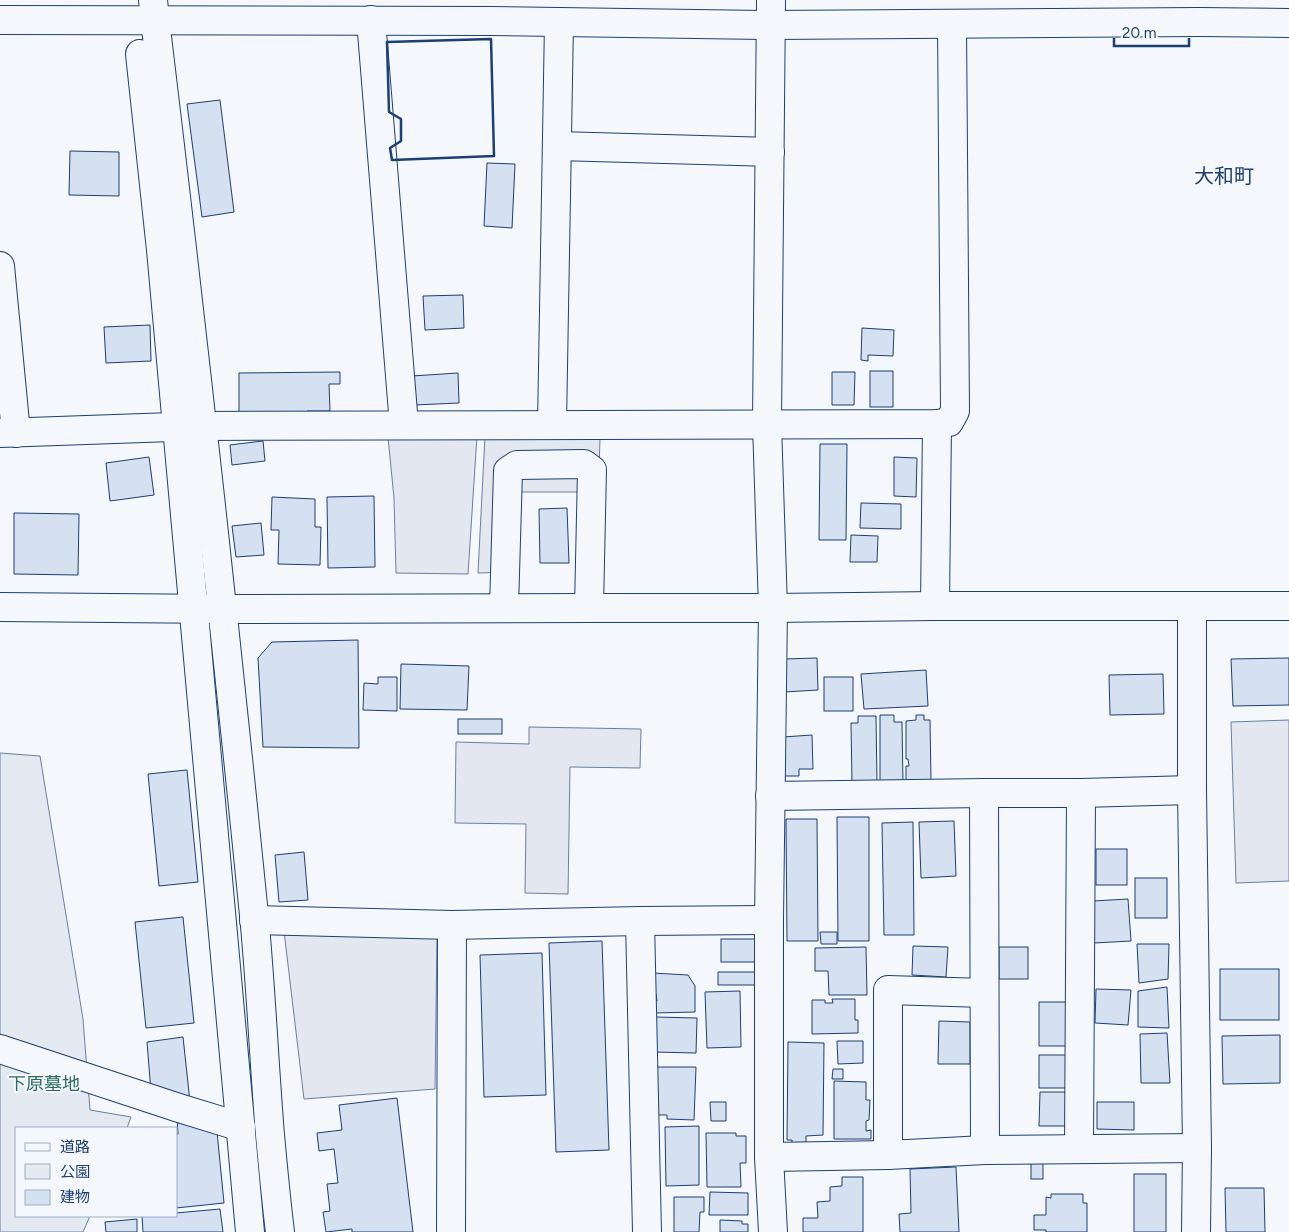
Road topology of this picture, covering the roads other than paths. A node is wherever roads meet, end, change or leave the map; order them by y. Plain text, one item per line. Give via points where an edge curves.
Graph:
1 (145, 10) edge
2 (473, 10) edge
3 (1200, 11) edge
4 (771, 13) edge
5 (0, 20) edge
6 (371, 20) junction
7 (559, 22) junction
8 (1289, 23) edge
9 (952, 24) junction
10 (557, 146) junction
11 (770, 152) junction
12 (0, 266) edge
13 (767, 424) junction
14 (937, 424) junction
15 (404, 425) junction
16 (552, 425) junction
17 (189, 426) junction
18 (8, 433) edge
19 (936, 606) junction
20 (1192, 606) junction
21 (1289, 606) edge
22 (0, 607) edge
23 (194, 608) junction
24 (504, 608) junction
25 (589, 608) junction
26 (773, 608) junction
27 (223, 609) junction
28 (1192, 790) junction
29 (984, 793) junction
30 (1081, 793) junction
31 (770, 796) junction
32 (254, 920) junction
33 (769, 920) junction
34 (640, 921) junction
35 (452, 925) junction
36 (984, 993) junction
37 (0, 1049) edge
38 (240, 1127) junction
39 (1079, 1148) junction
40 (1197, 1148) junction
41 (985, 1150) junction
42 (888, 1154) junction
43 (769, 1157) junction
44 (250, 1232) edge
45 (280, 1232) edge
46 (450, 1232) edge
47 (647, 1232) edge
48 (773, 1232) edge
49 (1196, 1232) edge

1 - 5 street
1 - 6 street
1 - 17 street via 161,250
2 - 6 street
2 - 7 street
3 - 8 street
3 - 9 street
4 - 7 street
4 - 9 street
4 - 11 street
6 - 15 street
7 - 10 street
9 - 14 street via 955,411 949,422
10 - 11 street
10 - 16 street
11 - 13 street
12 - 18 street
13 - 14 street
13 - 16 street
13 - 26 street
14 - 19 street
15 - 16 street
15 - 17 street
17 - 18 street
17 - 23 street
17 - 27 street
19 - 20 street
19 - 26 street
20 - 21 street
20 - 28 street
22 - 23 street
23 - 27 street
23 - 38 street
24 - 25 street
24 - 25 street via 508,471 517,464 584,464 592,470
24 - 27 street
25 - 26 street
26 - 31 street
27 - 32 street
28 - 30 street
28 - 40 street
29 - 30 street
29 - 31 street
29 - 36 street
30 - 39 street
31 - 33 street
32 - 35 street
32 - 45 street
33 - 34 street
33 - 43 street
34 - 35 street
34 - 47 street
35 - 46 street
36 - 41 street
36 - 42 street via 888,990
37 - 38 street
38 - 44 street
39 - 40 street
39 - 41 street
40 - 49 street
41 - 42 street
42 - 43 street
43 - 48 street

